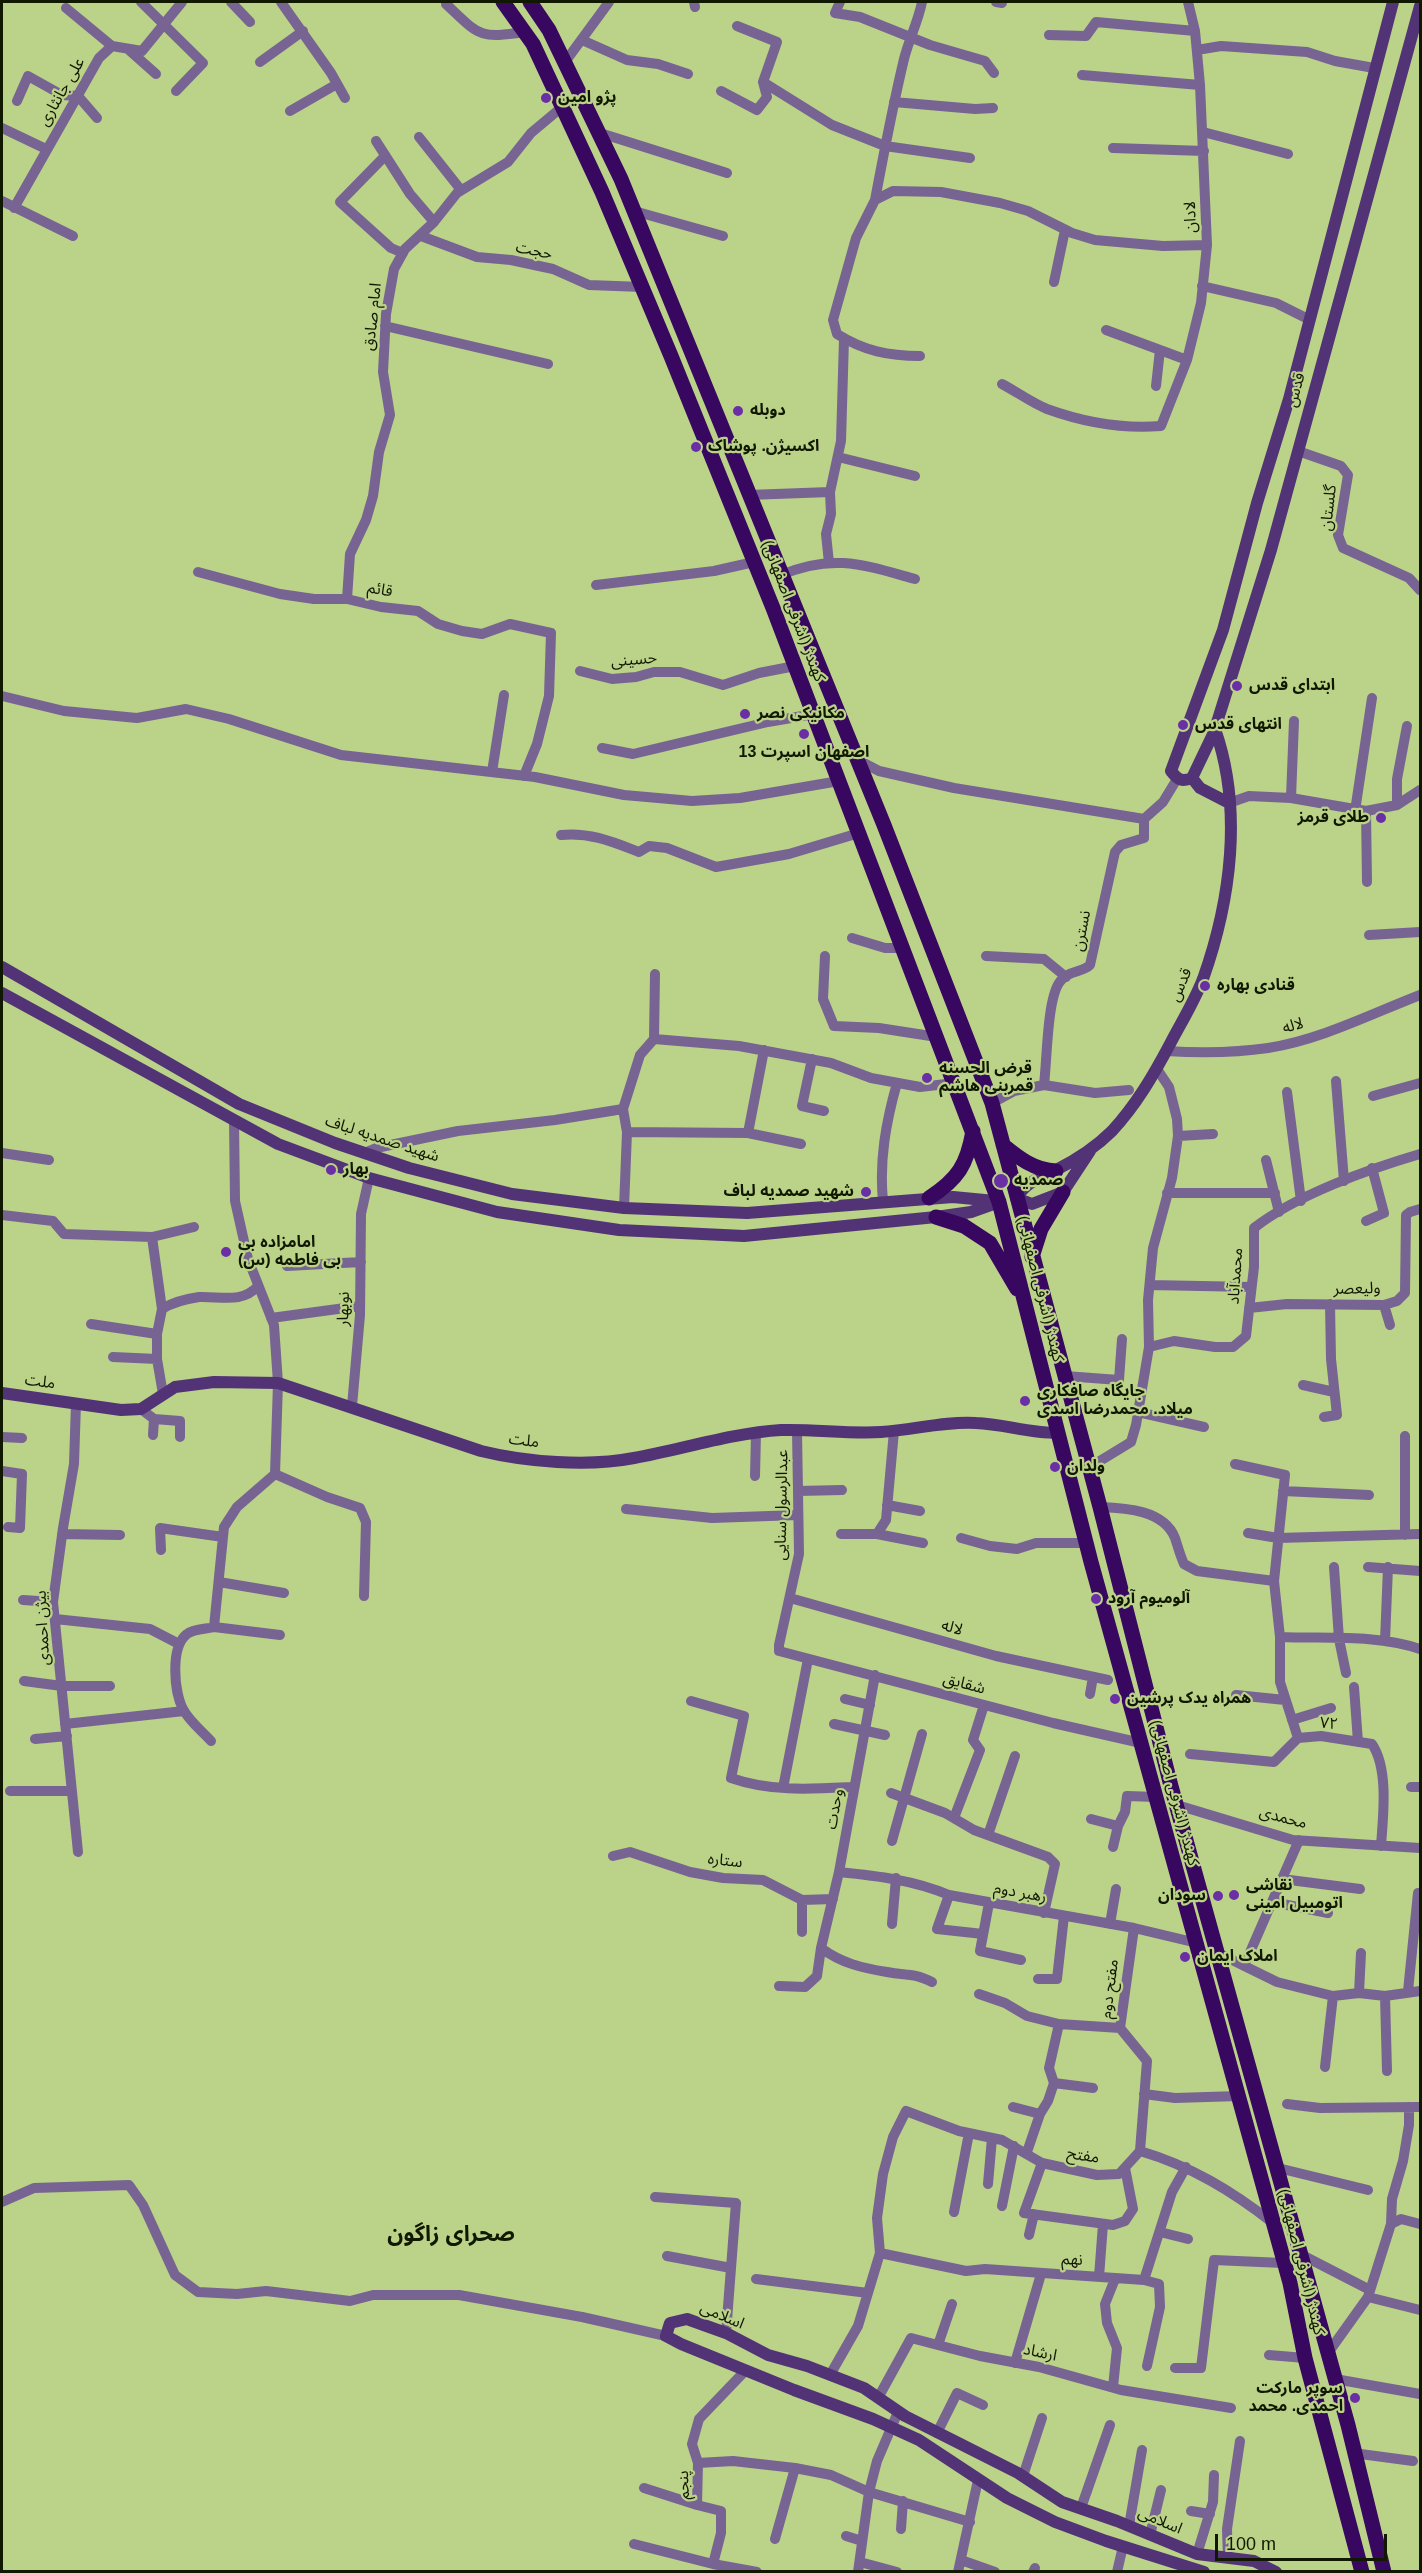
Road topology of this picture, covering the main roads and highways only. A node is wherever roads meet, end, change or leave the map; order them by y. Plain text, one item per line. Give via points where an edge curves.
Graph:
1 (503, 2) edge
2 (530, 2) edge
3 (1393, 2) edge
4 (1420, 6) edge
5 (1289, 399) junction
6 (1309, 405) junction
7 (727, 441) junction
8 (708, 447) junction
9 (1215, 729) junction
10 (1192, 778) junction
11 (1229, 803) junction
12 (2, 968) edge
13 (2, 993) edge
14 (173, 1066) junction
15 (165, 1082) junction
16 (973, 1131) junction
17 (1003, 1145) junction
18 (1090, 1151) junction
19 (1056, 1171) junction
20 (1063, 1192) junction
21 (929, 1198) junction
22 (1016, 1198) junction
23 (999, 1202) junction
24 (846, 1204) junction
25 (936, 1217) junction
26 (849, 1226) junction
27 (1032, 1257) junction
28 (1025, 1302) junction
29 (2, 1393) edge
30 (1057, 1433) junction
31 (1290, 2283) junction
32 (1329, 2355) junction
33 (1314, 2391) junction
34 (1348, 2425) junction
35 (1204, 2571) edge
36 (1276, 2571) edge
37 (1362, 2571) edge
38 (1384, 2571) edge

1 - 8 main road, کهندژ (اشرفی اصفهانی) via 533,45 562,107
2 - 7 main road, کهندژ (اشرفی اصفهانی) via 549,30 600,133
3 - 5 main road, قدس
4 - 6 main road, قدس
5 - 6 main road
5 - 10 main road, قدس via 1223,630 1174,775 1184,781
6 - 9 main road, قدس via 1271,550
7 - 8 main road
7 - 17 main road, کهندژ (اشرفی اصفهانی) via 992,1103
8 - 16 main road, کهندژ (اشرفی اصفهانی)
9 - 10 main road, قدس
9 - 11 main road, قدس via 1223,753
10 - 11 main road via 1200,788
11 - 18 main road, قدس via 1227,881 1202,981 1149,1083 1128,1112
12 - 14 main road, شهید صمدیه لباف
13 - 15 main road
14 - 15 main road
14 - 24 main road, شهید صمدیه لباف via 239,1104 364,1153 512,1194 624,1208 747,1213
15 - 26 main road via 278,1144 369,1178 497,1212 619,1230 744,1236
16 - 21 main road via 969,1155 953,1180
16 - 23 main road, کهندژ (اشرفی اصفهانی)
17 - 19 main road via 1042,1170
17 - 22 main road, کهندژ (اشرفی اصفهانی)
18 - 19 main road
18 - 20 main road
19 - 22 main road via 1026,1185
20 - 22 main road via 1032,1204
20 - 27 main road via 1041,1229
21 - 23 main road, شهید صمدیه لباف
21 - 24 main road, شهید صمدیه لباف
22 - 23 main road
22 - 27 main road, کهندژ (اشرفی اصفهانی)
23 - 25 main road via 971,1212
23 - 28 main road, کهندژ (اشرفی اصفهانی)
24 - 26 main road
25 - 26 main road
25 - 28 main road via 964,1226 990,1243
27 - 32 main road, کهندژ (اشرفی اصفهانی) via 1177,1805
28 - 30 main road, کهندژ (اشرفی اصفهانی)
29 - 30 main road, ملت via 122,1410 141,1408 175,1387 214,1382 278,1383 481,1451 567,1462 631,1459 756,1433 914,1430 948,1422
30 - 31 main road, کهندژ (اشرفی اصفهانی)
31 - 32 main road via 1306,2307 1320,2355 1324,2359
31 - 33 main road, کهندژ (اشرفی اصفهانی)
32 - 34 main road, کهندژ (اشرفی اصفهانی)
33 - 34 main road via 1317,2374 1325,2374
33 - 37 main road, کهندژ (اشرفی اصفهانی)
34 - 38 main road, کهندژ (اشرفی اصفهانی)
35 - 36 main road, اسلامی via 1055,2522 1007,2498 919,2440 666,2336 670,2323 687,2319 726,2333 768,2355 864,2388 898,2412 1023,2476 1062,2502 1197,2554 1254,2560

